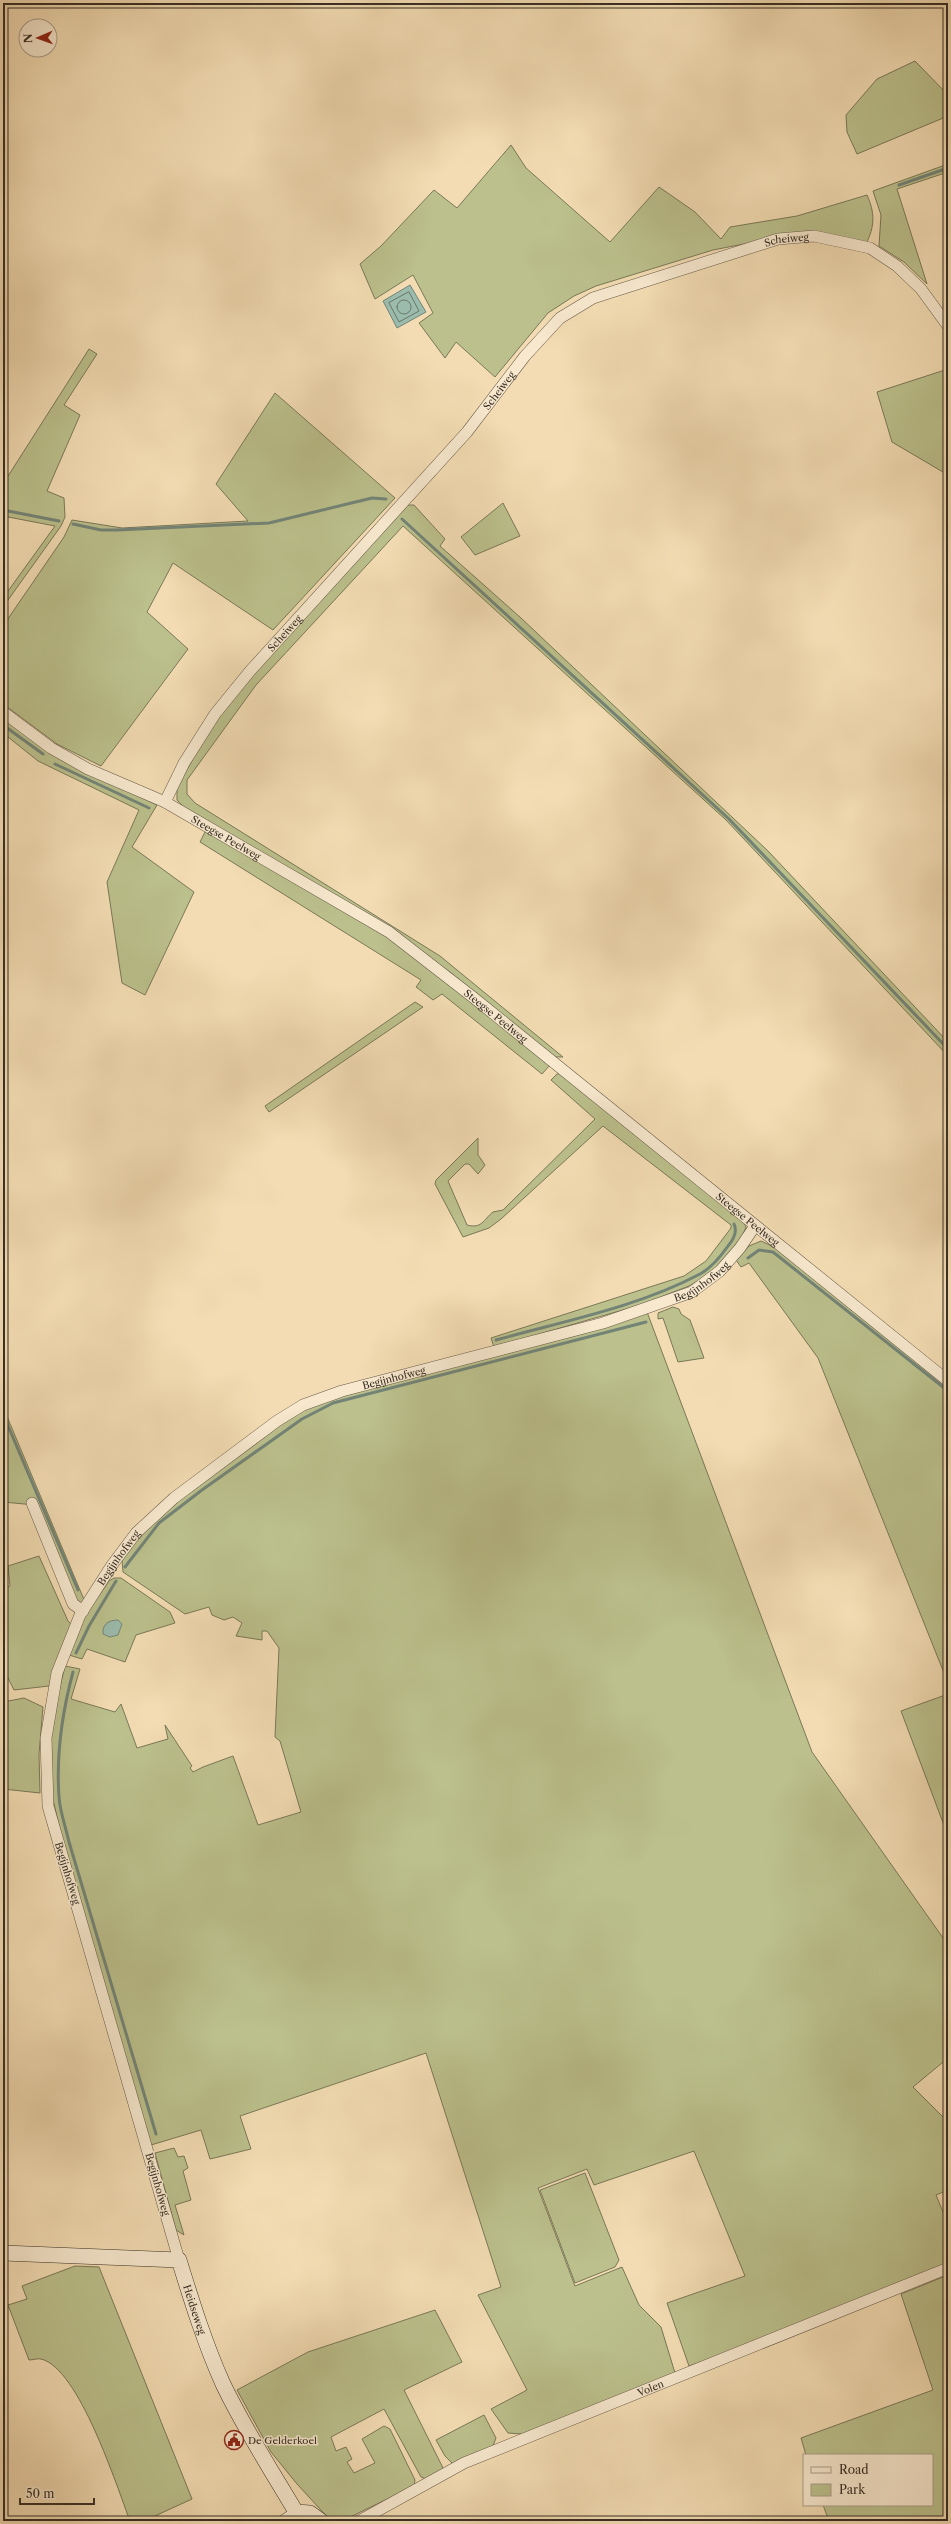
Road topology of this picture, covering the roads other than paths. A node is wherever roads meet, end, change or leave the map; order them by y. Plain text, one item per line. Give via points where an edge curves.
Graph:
1 (948, 326) edge
2 (3, 712) edge
3 (165, 802) junction
4 (755, 1226) junction
5 (948, 1381) edge
6 (32, 1503) dead end
7 (83, 1610) junction
8 (3, 2253) edge
9 (179, 2260) junction
10 (948, 2268) edge
11 (296, 2512) junction
12 (283, 2521) edge
13 (321, 2521) edge
14 (359, 2521) edge

1 - 3 street, Scheiweg via 921,288 897,266 870,248 814,236 778,239 593,298 560,318 525,356 467,432 250,671 211,720 184,763
2 - 3 street, Steegse Peelweg via 57,752
3 - 4 street, Steegse Peelweg via 389,932
4 - 5 street, Steegse Peelweg
4 - 7 street, Begijnhofweg via 720,1272 692,1292 603,1323 342,1391 303,1405 277,1421 174,1498 136,1533
6 - 7 street via 72,1604
7 - 9 street, Begijnhofweg via 57,1673 46,1738 48,1806
8 - 9 street
9 - 11 street, Heidseweg via 199,2323 224,2384
10 - 14 street, Volen via 464,2463
11 - 12 street
11 - 13 street via 310,2512

